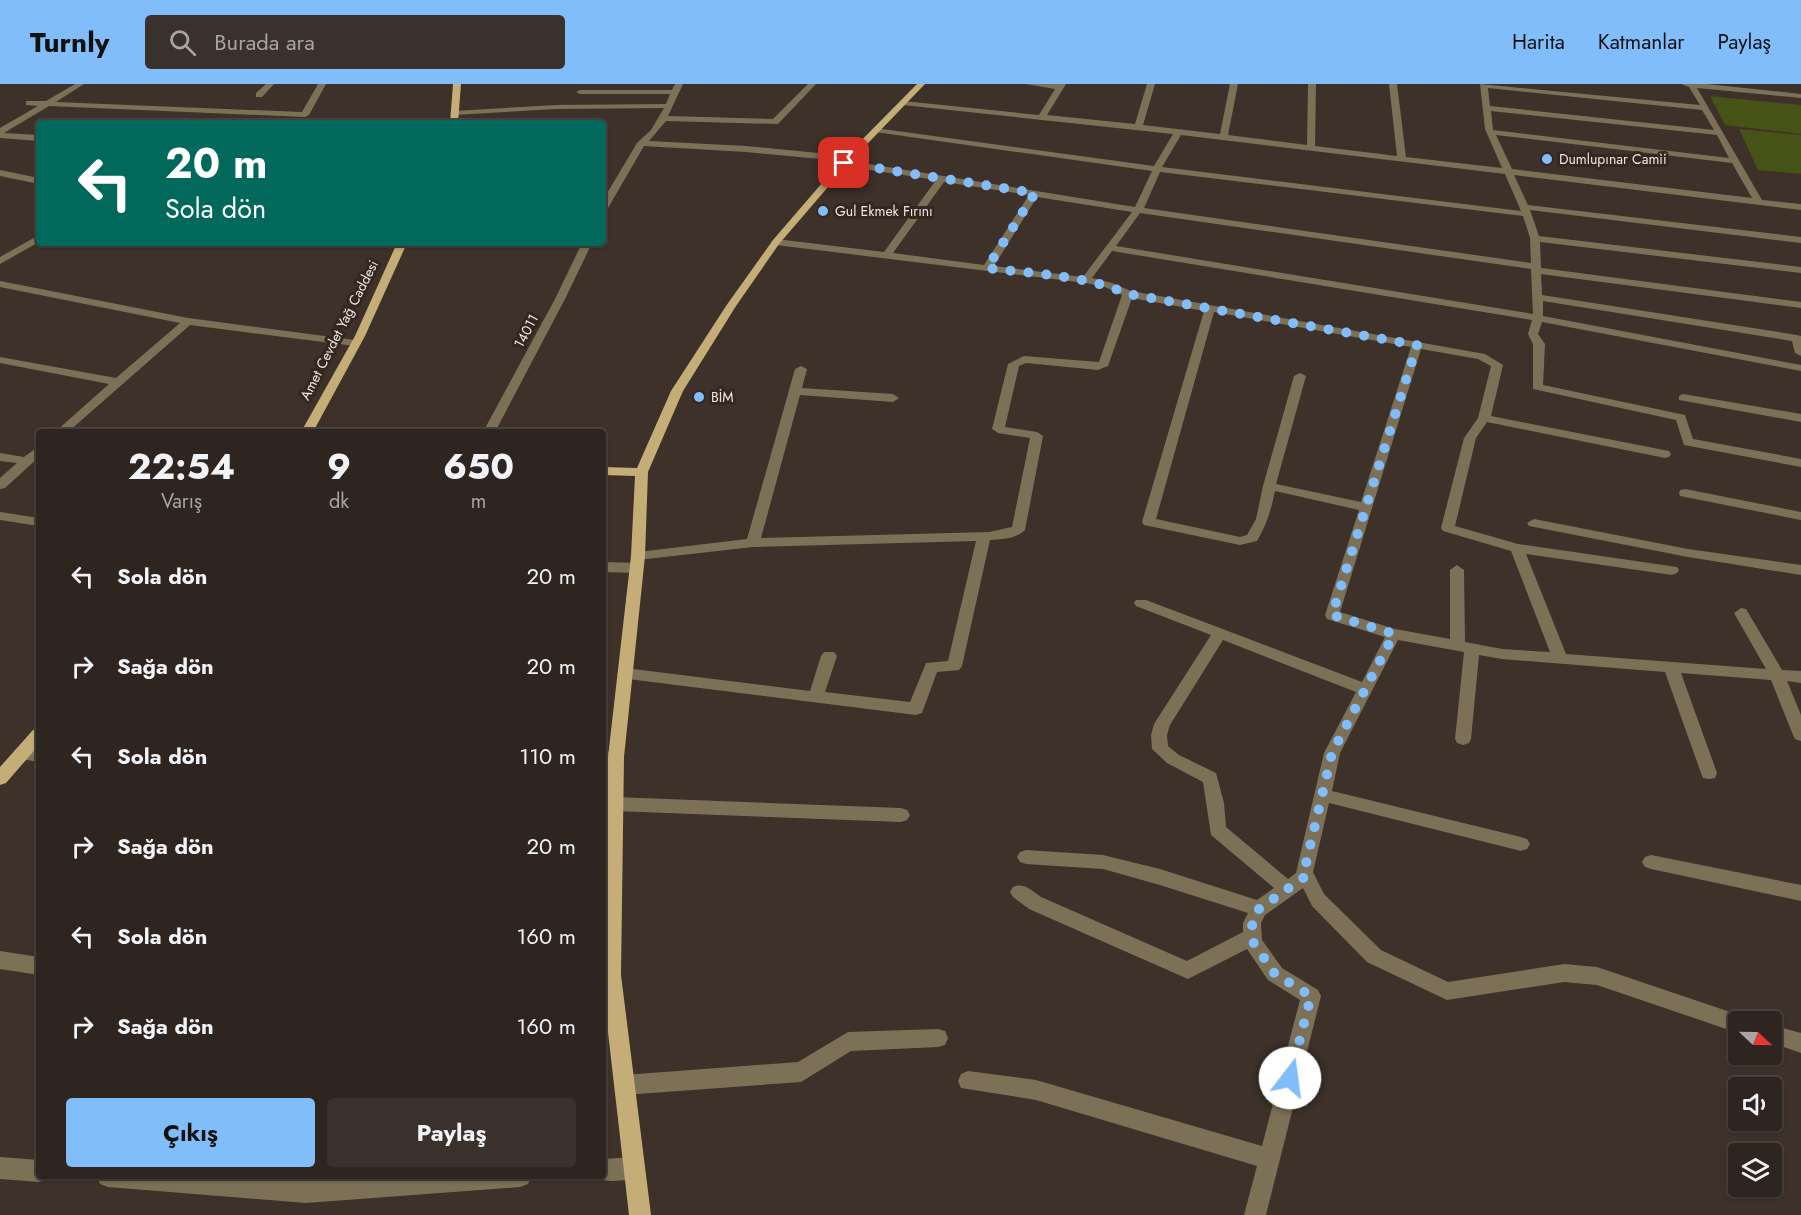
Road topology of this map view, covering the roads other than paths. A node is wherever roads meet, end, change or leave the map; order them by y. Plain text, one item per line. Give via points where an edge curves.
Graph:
1 (80, 84) edge
2 (270, 84) edge
3 (322, 84) edge
4 (457, 84) edge
5 (813, 84) edge
6 (921, 84) edge
7 (1030, 84) edge
8 (1151, 84) edge
9 (1234, 84) edge
10 (1312, 84) edge
11 (1393, 84) edge
12 (1682, 84) edge
13 (1484, 85) edge
14 (1692, 85) edge
15 (1061, 86) edge
16 (677, 88) edge
17 (580, 92) dead end
18 (259, 95) dead end
19 (1801, 96) edge
20 (29, 103) dead end
21 (903, 103) junction
22 (46, 104) junction
23 (668, 106) junction
24 (1487, 108) junction
25 (1704, 108) junction
26 (454, 113) junction
27 (1042, 117) junction
28 (663, 118) junction
29 (454, 120) edge
30 (1138, 127) junction
31 (875, 130) junction
32 (1178, 132) junction
33 (1491, 132) junction
34 (0, 133) edge
35 (1718, 133) junction
36 (36, 138) edge
37 (1223, 138) junction
38 (640, 143) junction
39 (1311, 147) junction
40 (1402, 160) junction
41 (846, 161) junction
42 (1735, 161) junction
43 (1156, 169) junction
44 (1508, 172) junction
45 (0, 173) edge
46 (942, 178) junction
47 (36, 180) edge
48 (1035, 193) junction
49 (1759, 202) junction
50 (606, 203) edge
51 (1801, 207) edge
52 (1138, 210) junction
53 (1525, 210) junction
54 (1534, 238) junction
55 (36, 240) edge
56 (1801, 240) edge
57 (776, 242) junction
58 (401, 246) edge
59 (585, 246) edge
60 (1110, 248) junction
61 (886, 256) junction
62 (2, 257) edge
63 (987, 268) junction
64 (1537, 268) junction
65 (1801, 270) edge
66 (1086, 280) junction
67 (0, 284) edge
68 (1128, 294) junction
69 (1537, 297) junction
70 (1801, 305) edge
71 (1210, 309) junction
72 (1538, 318) junction
73 (188, 321) junction
74 (1799, 339) edge
75 (355, 344) junction
76 (1417, 345) junction
77 (1801, 353) edge
78 (0, 360) edge
79 (1801, 368) edge
80 (801, 369) dead end
81 (1300, 375) dead end
82 (119, 382) junction
83 (796, 391) junction
84 (893, 398) dead end
85 (1683, 398) dead end
86 (1484, 418) junction
87 (1801, 418) edge
88 (64, 429) edge
89 (310, 429) edge
90 (491, 429) edge
91 (36, 453) edge
92 (1665, 454) dead end
93 (0, 457) edge
94 (26, 461) junction
95 (1801, 463) edge
96 (606, 471) edge
97 (642, 472) junction
98 (0, 485) edge
99 (1269, 486) junction
100 (1686, 493) dead end
101 (1365, 507) junction
102 (0, 516) edge
103 (1801, 516) edge
104 (36, 522) edge
105 (1534, 523) dead end
106 (984, 536) junction
107 (753, 543) junction
108 (1517, 548) junction
109 (637, 562) junction
110 (606, 567) edge
111 (1457, 570) dead end
112 (1672, 570) dead end
113 (1801, 570) edge
114 (1141, 603) dead end
115 (1741, 613) dead end
116 (1220, 633) junction
117 (1394, 634) junction
118 (1465, 647) junction
119 (829, 656) dead end
120 (1560, 658) junction
121 (1671, 666) junction
122 (625, 674) junction
123 (1777, 675) junction
124 (1801, 677) edge
125 (1365, 689) junction
126 (816, 697) junction
127 (1801, 735) edge
128 (36, 737) edge
129 (1463, 739) dead end
130 (21, 754) junction
131 (36, 756) edge
132 (609, 757) edge
133 (1709, 773) dead end
134 (0, 778) edge
135 (1322, 795) junction
136 (615, 804) junction
137 (901, 815) dead end
138 (1521, 844) dead end
139 (1026, 857) dead end
140 (1651, 862) dead end
141 (1306, 876) junction
142 (1288, 889) junction
143 (1020, 892) dead end
144 (1801, 893) edge
145 (1259, 909) junction
146 (1253, 936) junction
147 (0, 960) edge
148 (607, 960) edge
149 (36, 966) edge
150 (1728, 1021) edge
151 (1782, 1037) edge
152 (938, 1038) dead end
153 (1801, 1043) edge
154 (968, 1081) dead end
155 (624, 1085) junction
156 (1269, 1159) junction
157 (0, 1168) edge
158 (634, 1168) junction
159 (606, 1170) edge
160 (36, 1171) edge
161 (145, 1179) edge
162 (480, 1179) edge
163 (640, 1215) edge
164 (1255, 1215) edge

1 - 22 street
2 - 18 street
3 - 22 street via 306,115
4 - 26 main road
5 - 28 street via 775,122
6 - 21 main road
7 - 15 street
8 - 30 street
9 - 37 street
10 - 39 street
11 - 40 street
12 - 14 street
13 - 24 street
13 - 25 street
14 - 19 street
14 - 25 street
15 - 27 street
16 - 17 street
16 - 23 street
20 - 22 street
21 - 27 street
21 - 31 main road
22 - 34 street
23 - 26 street
23 - 28 street
24 - 33 street
24 - 35 street
25 - 35 street
26 - 29 main road
27 - 30 street
28 - 38 street via 651,137
30 - 32 street
31 - 41 main road
31 - 43 street
32 - 37 street
32 - 43 street
33 - 42 street
33 - 44 street
34 - 36 street
35 - 42 street
37 - 39 street
38 - 41 street via 746,149
38 - 50 street
39 - 40 street
40 - 44 street
41 - 46 street
41 - 57 main road
42 - 49 street
43 - 52 street
43 - 53 street
44 - 49 street
44 - 53 street
45 - 47 street
46 - 48 street
46 - 61 street
48 - 52 street
48 - 63 street
49 - 51 street
52 - 60 street
52 - 64 street
53 - 54 street
53 - 56 street
54 - 64 street
54 - 65 street
55 - 62 street
57 - 61 street
57 - 97 main road via 677,391
58 - 75 main road, Amet Cevdet Yağ Caddesi
59 - 90 street, 14011
60 - 66 street
60 - 72 street
61 - 63 street
63 - 66 street
64 - 69 street
64 - 70 street
66 - 68 street
67 - 73 street
68 - 71 street
68 - 106 street via 1104,364 1098,367 1024,359 1014,364 998,429 1037,436 1018,530
69 - 72 street
69 - 74 street
71 - 76 street
71 - 99 street via 1149,522 1240,541 1252,538 1263,519
72 - 79 street
72 - 95 street via 1533,334 1539,344 1537,387 1681,418 1688,442
73 - 75 street
73 - 82 street
74 - 77 street
75 - 89 main road, Amet Cevdet Yağ Caddesi
76 - 86 street via 1481,356 1497,365
76 - 101 street
78 - 82 street
80 - 83 street
81 - 99 street
82 - 88 street
83 - 84 street
83 - 107 street
85 - 87 street
86 - 92 street
86 - 108 street via 1470,438 1448,528
91 - 94 street
93 - 94 street
94 - 98 street
96 - 97 main road
97 - 109 main road
99 - 101 street
100 - 103 street
101 - 117 street via 1332,615
102 - 104 street
105 - 113 street
106 - 107 street
106 - 126 street via 954,666 932,667 916,709
107 - 109 street
108 - 112 street
108 - 120 street
109 - 110 street
109 - 122 main road
111 - 118 street
114 - 116 street
115 - 123 street
116 - 125 street
116 - 142 street via 1162,724 1160,749 1210,778 1217,830
117 - 118 street
117 - 125 street
118 - 120 street
118 - 129 street
119 - 126 street
120 - 121 street
121 - 123 street
121 - 133 street
122 - 126 street
122 - 132 main road
123 - 124 street
123 - 127 street
125 - 135 street via 1332,753
128 - 130 main road
130 - 131 street
130 - 134 main road
132 - 136 main road
135 - 138 street
135 - 141 street
136 - 137 street
136 - 148 main road
139 - 145 street via 1103,862
140 - 144 street
141 - 142 street
141 - 150 street via 1318,900 1374,956 1447,992 1564,973 1597,976
142 - 145 street
143 - 146 street via 1035,903 1188,970
145 - 146 street via 1252,923
146 - 156 street via 1253,942 1275,974 1311,996
147 - 149 street
148 - 155 main road
151 - 153 street
152 - 155 street via 848,1042 801,1072
154 - 156 street via 1036,1090
155 - 158 main road
156 - 164 street
157 - 160 street
158 - 159 street
158 - 163 main road
161 - 162 street via 306,1192

